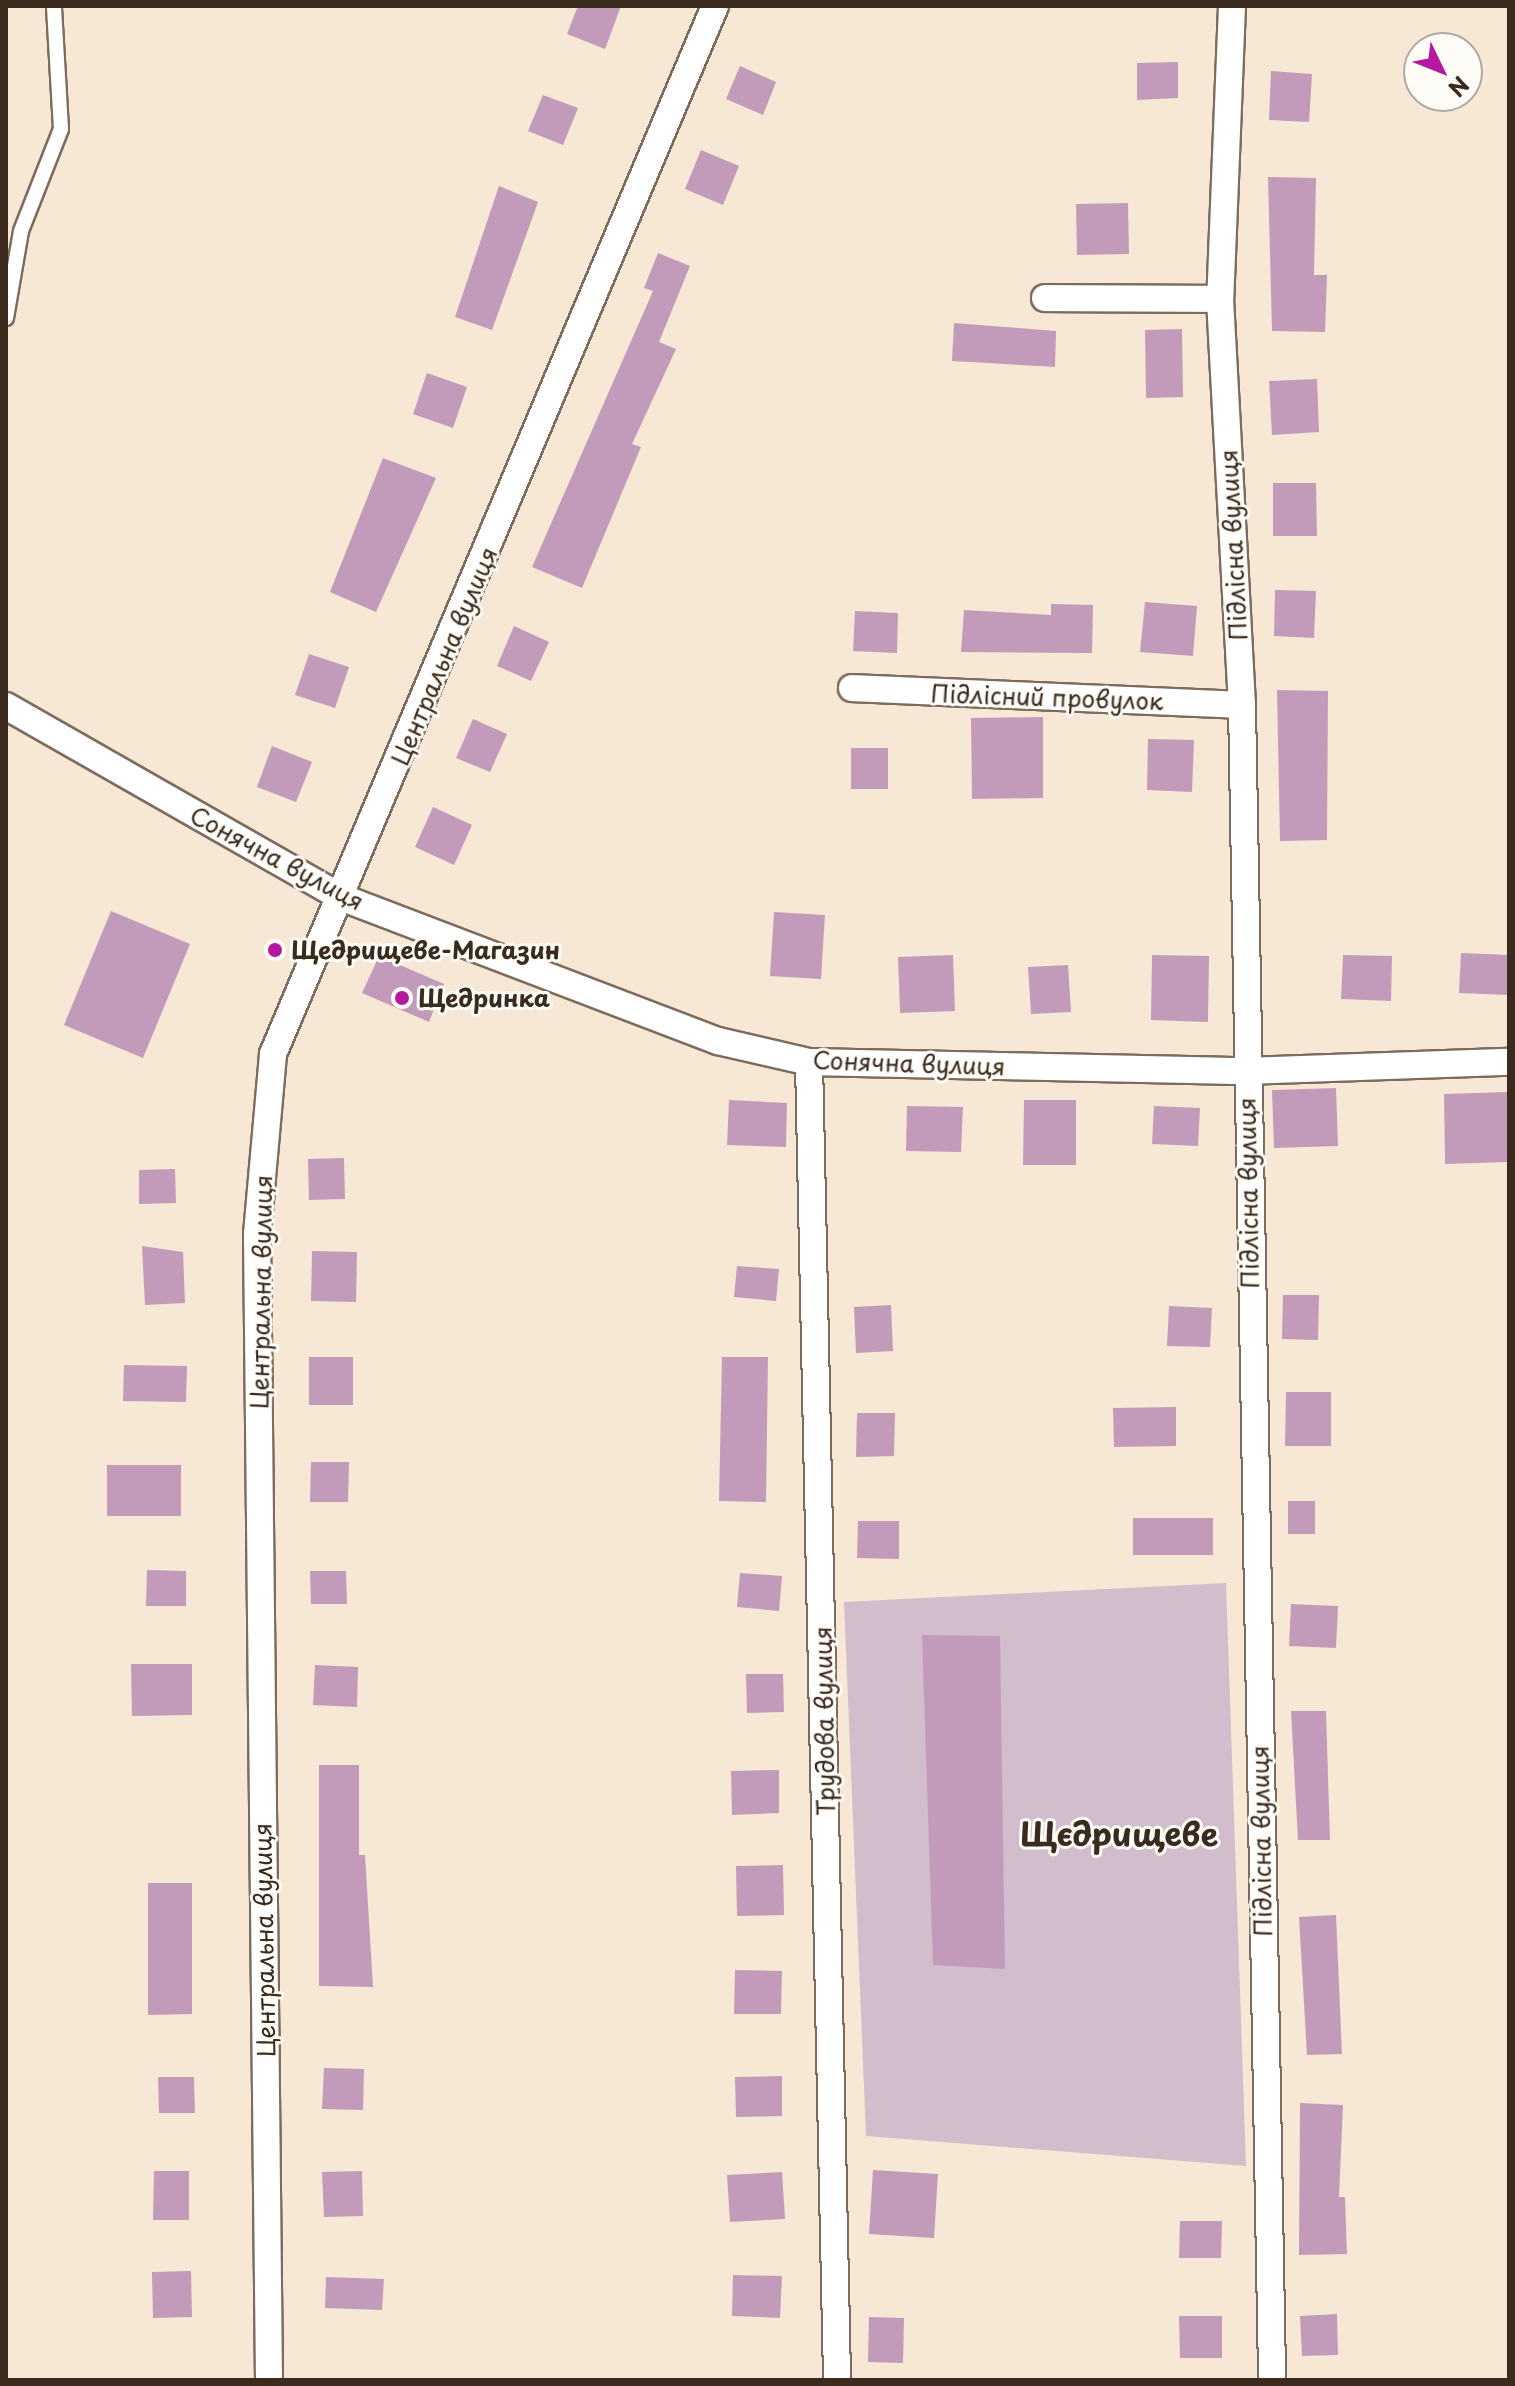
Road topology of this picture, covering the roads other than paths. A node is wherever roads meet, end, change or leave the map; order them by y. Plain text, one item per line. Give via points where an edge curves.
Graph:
1 (54, 6) edge
2 (715, 6) edge
3 (1232, 6) edge
4 (1045, 298) dead end
5 (1220, 299) junction
6 (6, 318) edge
7 (852, 688) dead end
8 (1242, 705) junction
9 (6, 706) edge
10 (343, 898) junction
11 (809, 1062) junction
12 (1509, 1062) edge
13 (1245, 1071) junction
14 (269, 2380) edge
15 (837, 2380) edge
16 (1272, 2380) edge

1 - 6 lane via 61,129 21,231
2 - 10 street, Центральна вулиця
3 - 5 street, Підлісна вулиця
4 - 5 street
5 - 8 street, Підлісна вулиця
7 - 8 street, Підлісний провулок
8 - 13 street, Підлісна вулиця
9 - 10 street, Сонячна вулиця
10 - 11 street, Сонячна вулиця via 718,1041
10 - 14 street, Центральна вулиця via 273,1054 257,1234
11 - 13 street, Сонячна вулиця
11 - 15 street, Трудова вулиця
12 - 13 street, Сонячна вулиця
13 - 16 street, Підлісна вулиця

